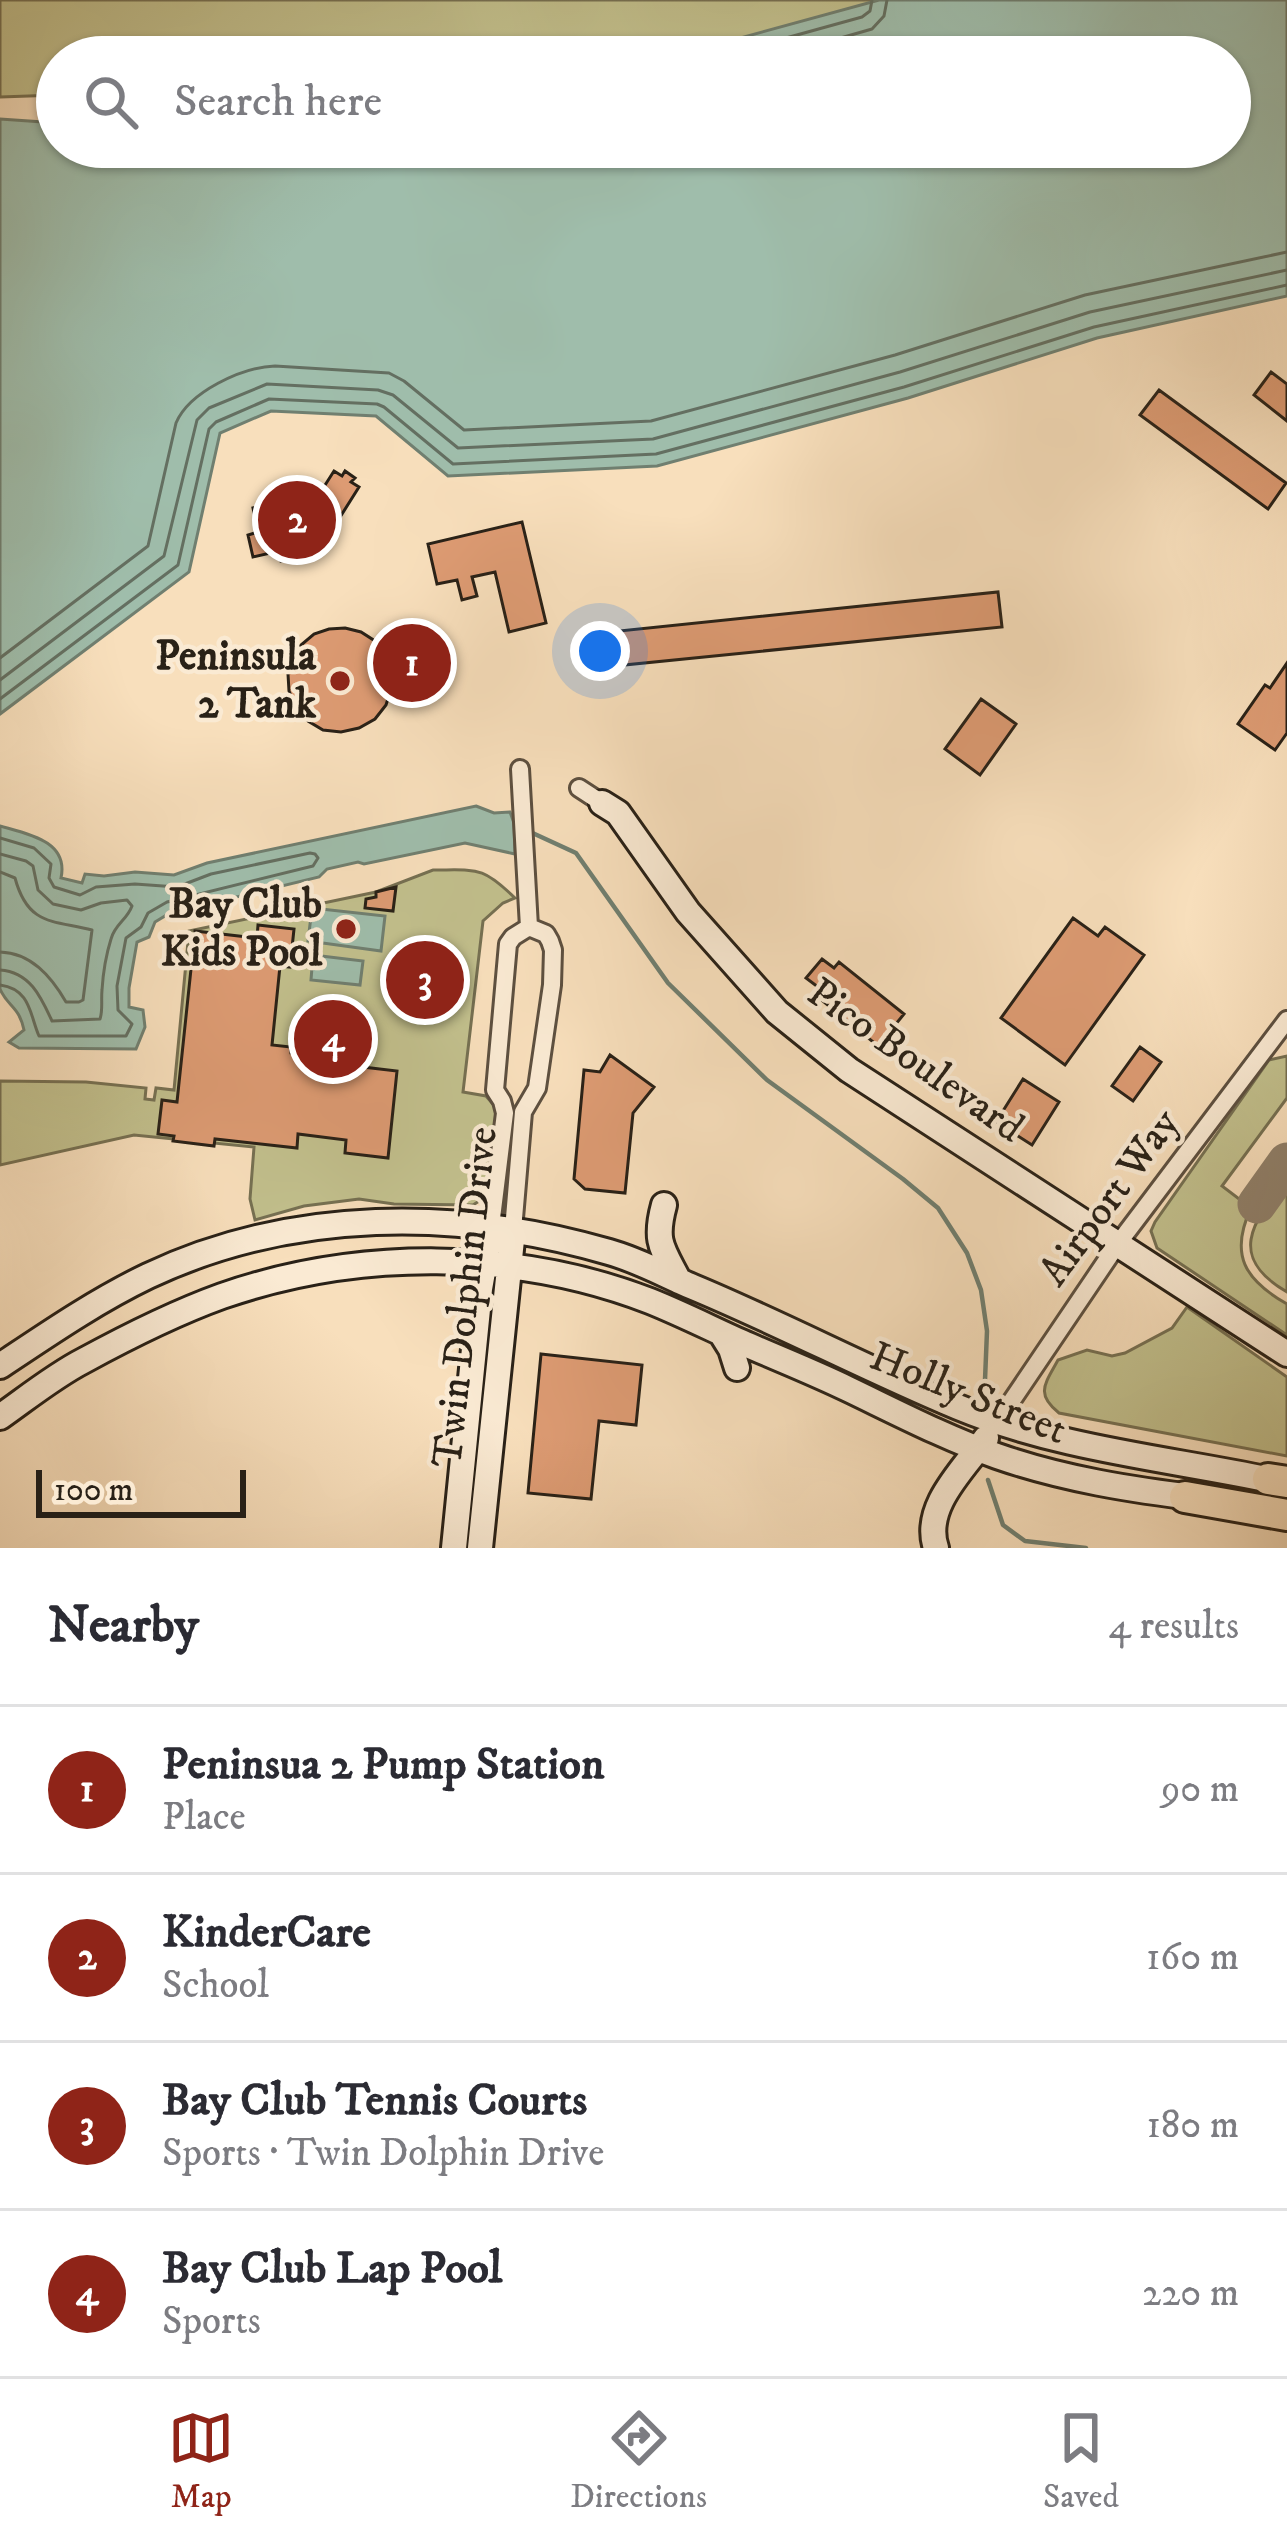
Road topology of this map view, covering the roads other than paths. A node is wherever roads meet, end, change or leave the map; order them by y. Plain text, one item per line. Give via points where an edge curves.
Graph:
1 (520, 769) dead end
2 (579, 788) dead end
3 (602, 803) joint
4 (530, 927) junction
5 (1287, 1021) edge
6 (664, 1205) dead end
7 (502, 1228) junction
8 (1117, 1246) junction
9 (497, 1265) junction
10 (679, 1281) junction
11 (721, 1333) junction
12 (1287, 1354) edge
13 (0, 1366) edge
14 (736, 1368) dead end
15 (0, 1417) edge
16 (998, 1421) junction
17 (978, 1449) junction
18 (1281, 1482) edge
19 (1185, 1496) joint
20 (1287, 1512) edge
21 (454, 1548) edge
22 (480, 1548) edge
23 (936, 1548) edge

1 - 4 street, Twin Dolphin Drive
2 - 3 street
3 - 8 main road, Pico Boulevard via 777,1012 849,1070
4 - 7 street, Twin Dolphin Drive via 508,944 494,1090 504,1125
4 - 7 street, Twin Dolphin Drive via 554,950 537,1088 523,1112
5 - 8 street, Airport Way
6 - 10 main road via 659,1242
7 - 9 main road, Twin Dolphin Drive
7 - 10 main road, Holly Street via 612,1253
7 - 13 main road, Holly Street via 352,1223 212,1250 146,1277
8 - 12 main road, Pico Boulevard
8 - 16 street, Airport Way
9 - 11 main road, Holly Street via 609,1288
9 - 15 main road, Holly Street via 354,1267 223,1296 79,1363
9 - 21 main road, Twin Dolphin Drive
9 - 22 main road, Twin Dolphin Drive
10 - 16 main road, Holly Street
11 - 14 main road
11 - 17 main road, Holly Street
16 - 17 main road
16 - 18 main road, Holly Street via 1094,1448
17 - 19 main road, Holly Street via 1087,1481
17 - 23 main road via 935,1513
19 - 20 highway

